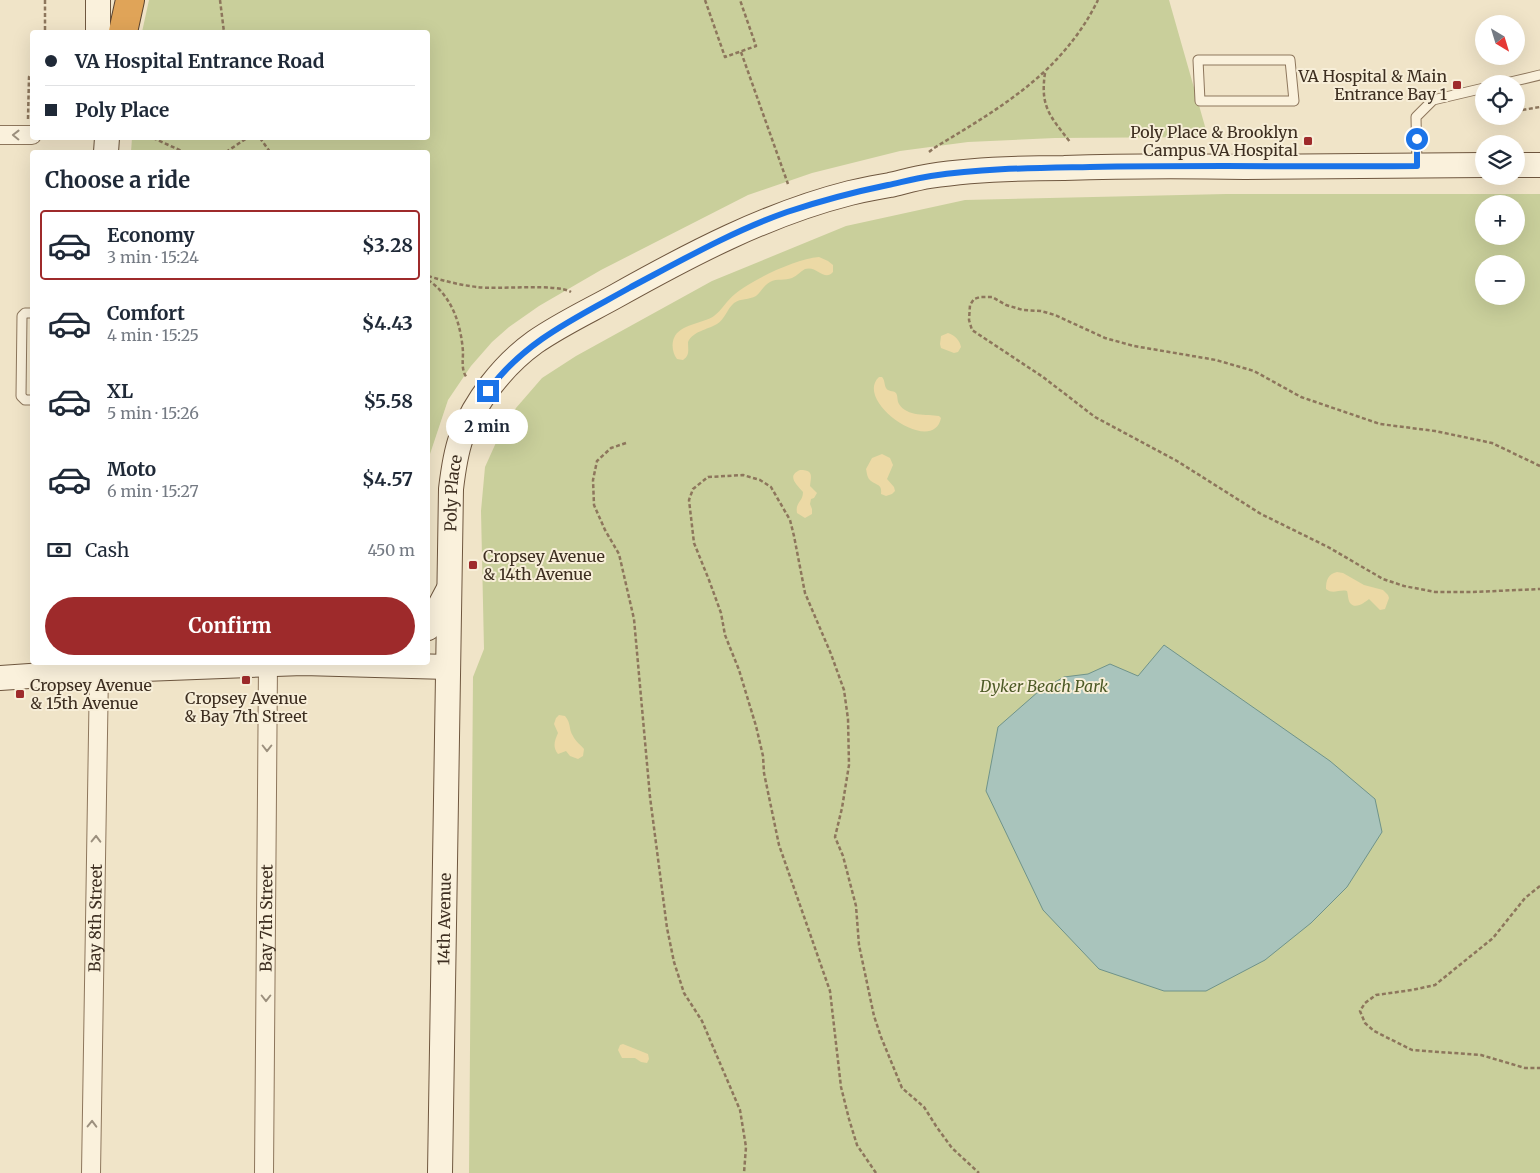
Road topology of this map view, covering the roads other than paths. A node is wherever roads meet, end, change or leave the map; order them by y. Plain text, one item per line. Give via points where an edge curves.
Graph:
1 (98, 0) edge
2 (116, 0) edge
3 (130, 0) edge
4 (98, 30) edge
5 (110, 30) edge
6 (123, 30) edge
7 (1540, 75) edge
8 (1525, 79) edge
9 (1475, 90) edge
10 (1294, 101) joint
11 (30, 127) edge
12 (0, 135) edge
13 (1525, 165) edge
14 (1540, 165) edge
15 (1417, 166) junction
16 (1475, 166) edge
17 (30, 313) edge
18 (30, 400) edge
19 (449, 588) junction
20 (430, 624) edge
21 (212, 665) edge
22 (268, 665) edge
23 (399, 665) edge
24 (99, 667) edge
25 (448, 667) junction
26 (0, 678) edge
27 (91, 1173) edge
28 (264, 1173) edge
29 (440, 1173) edge

1 - 4 main road
2 - 5 highway
3 - 6 highway
7 - 8 lane
9 - 15 lane via 1434,100 1416,117
10 - 10 lane via 1200,101 1198,60 1290,60
11 -> 12 street
13 - 14 main road
15 - 16 main road, Poly Place
15 - 19 main road, Poly Place via 1190,165 963,172 852,192 750,227 670,266 563,325 534,344 494,382 469,420 455,459 451,489
17 - 18 lane via 25,312 22,316 21,387 22,399
19 - 20 main road
19 - 25 main road, Poly Place
21 - 24 main road
22 -> 28 street, Bay 7th Street
23 - 25 main road
24 - 26 main road
27 -> 24 street, Bay 8th Street
25 - 29 main road, 14th Avenue

